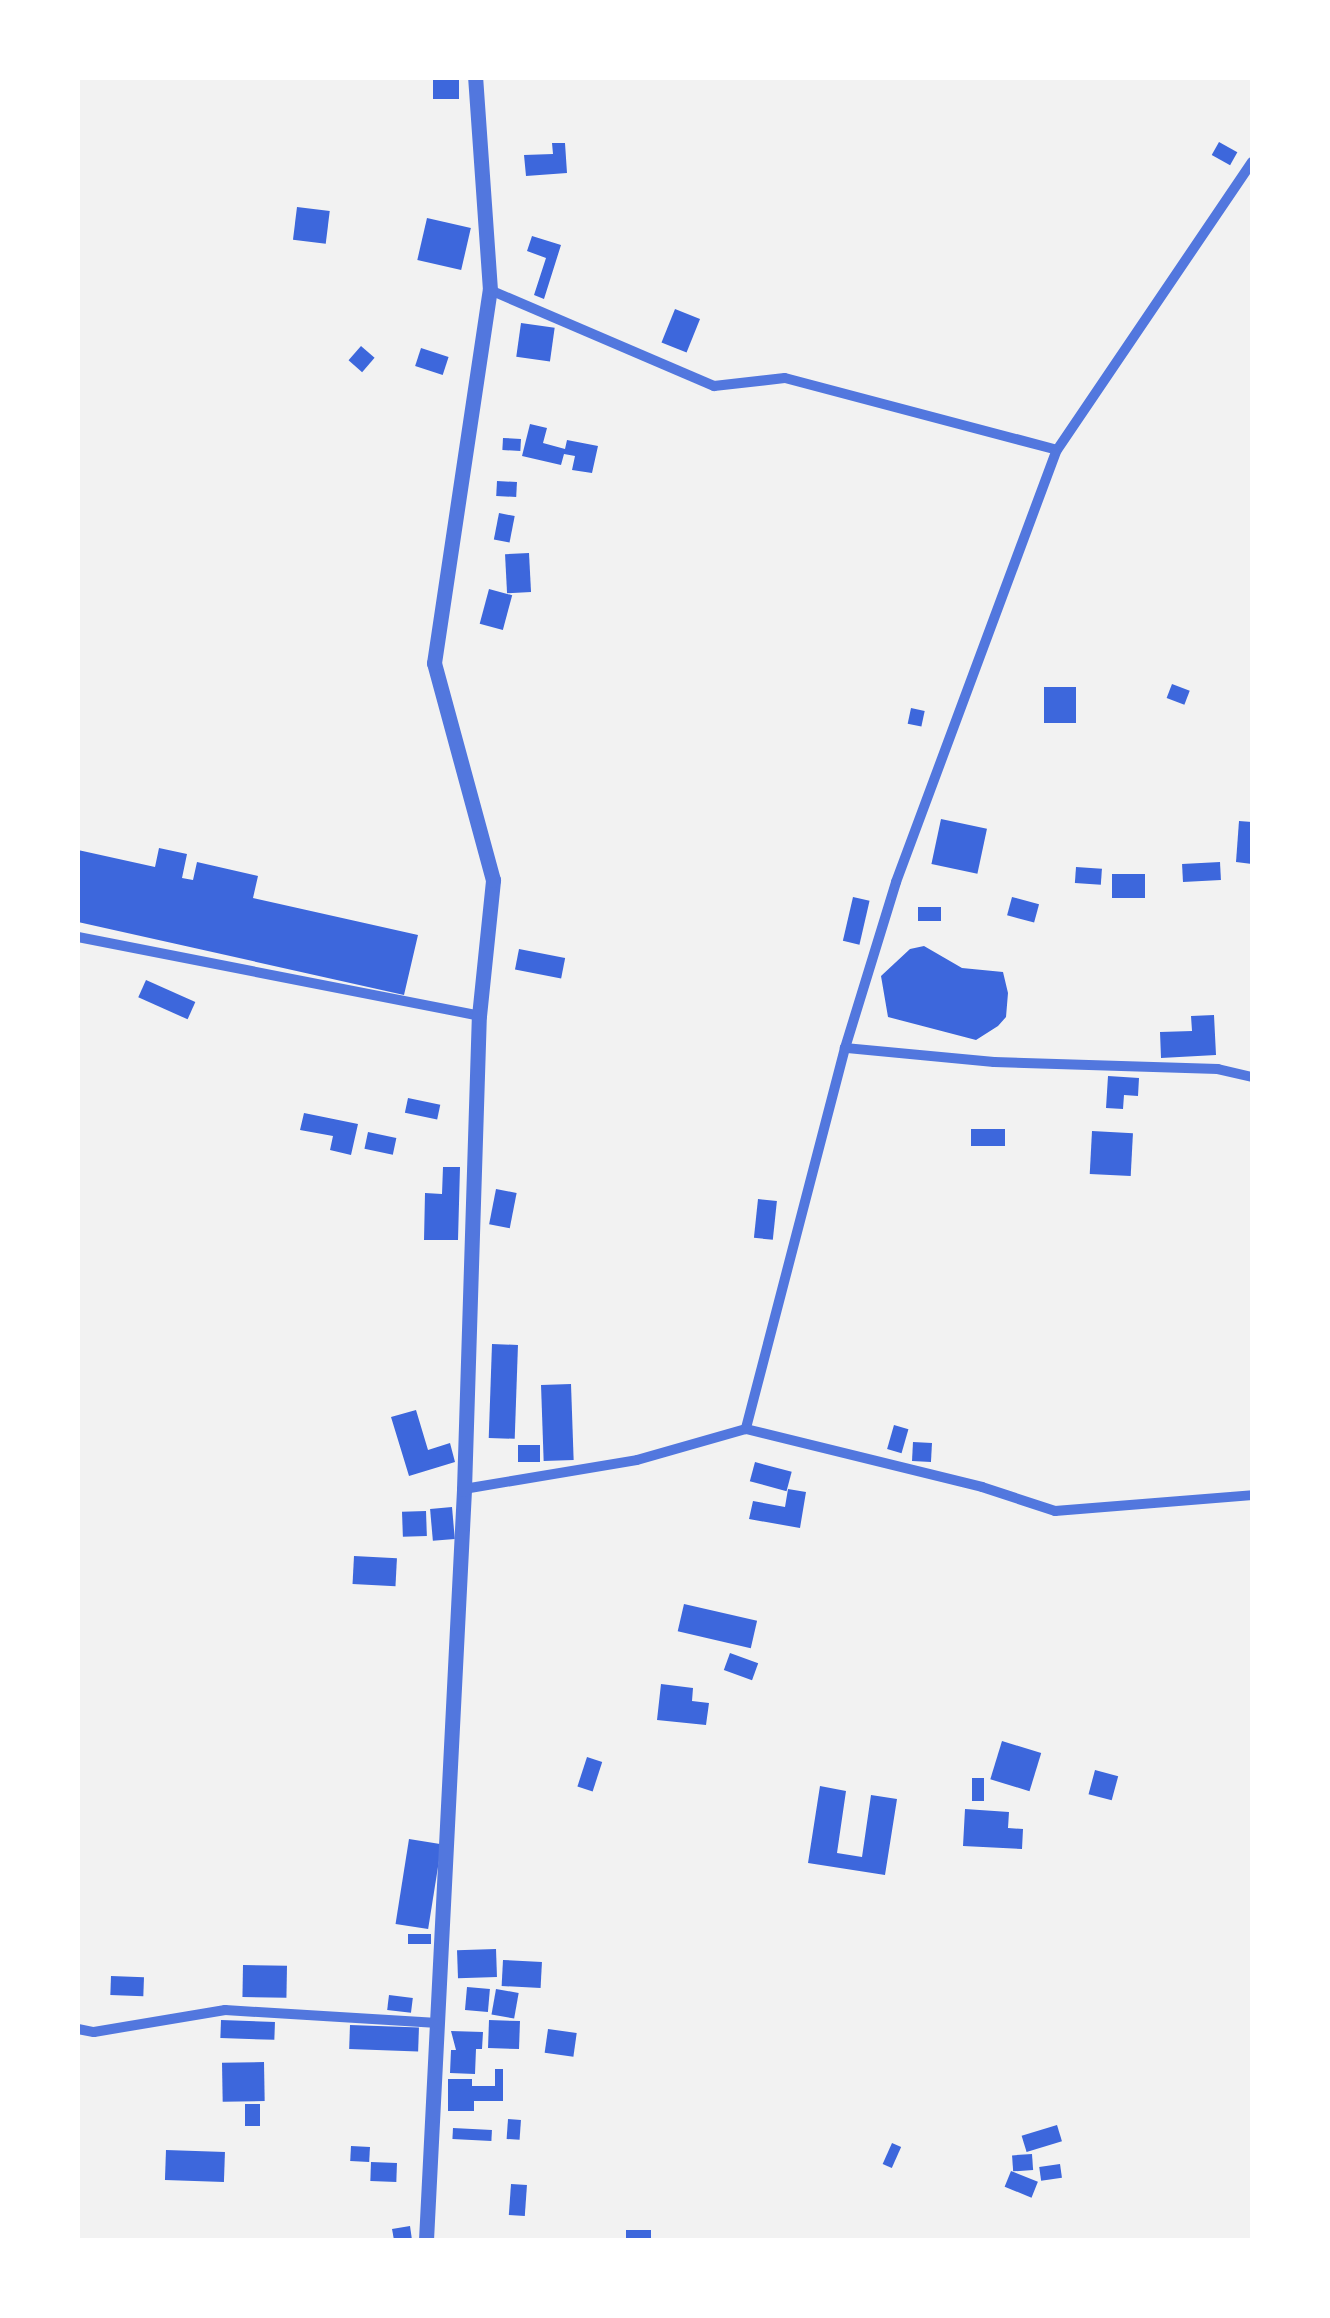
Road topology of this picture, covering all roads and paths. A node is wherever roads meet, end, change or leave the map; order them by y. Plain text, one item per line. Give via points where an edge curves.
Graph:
1 (475, 78) edge
2 (1252, 162) edge
3 (490, 290) junction
4 (1058, 450) junction
5 (78, 937) edge
6 (478, 1016) junction
7 (846, 1048) junction
8 (1252, 1077) edge
9 (746, 1430) junction
10 (464, 1489) junction
11 (1252, 1495) edge
12 (438, 2023) junction
13 (78, 2029) edge
14 (426, 2240) edge

1 - 3 street
2 - 4 street
3 - 4 street via 714,386 786,378
3 - 6 street via 434,663 493,880
4 - 7 street via 896,882
5 - 6 street
6 - 10 street
7 - 8 street via 994,1062 1218,1069
7 - 9 street
9 - 10 street via 636,1460
9 - 11 street via 1055,1511
10 - 12 street
12 - 13 street via 225,2010 94,2032
12 - 14 street

